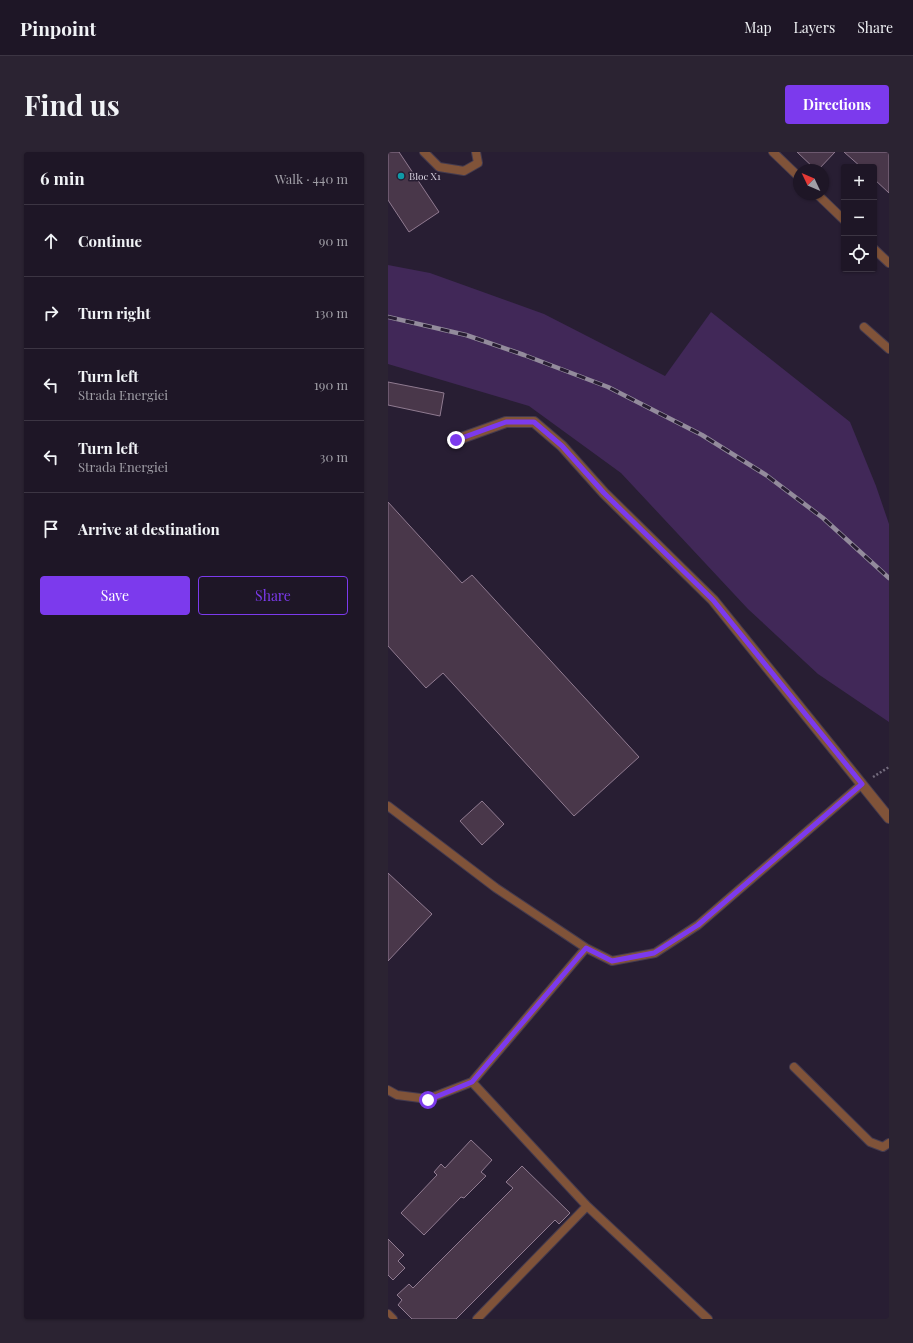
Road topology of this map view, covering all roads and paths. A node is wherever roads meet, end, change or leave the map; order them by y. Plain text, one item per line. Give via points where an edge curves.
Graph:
1 (424, 152) edge
2 (476, 152) edge
3 (773, 152) edge
4 (793, 171) edge
5 (823, 200) edge
6 (841, 217) edge
7 (877, 252) edge
8 (889, 263) edge
9 (864, 327) dead end
10 (889, 349) edge
11 (456, 440) dead end
12 (889, 767) edge
13 (862, 784) junction
14 (388, 806) edge
15 (889, 818) edge
16 (586, 948) junction
17 (794, 1067) dead end
18 (472, 1082) junction
19 (388, 1090) edge
20 (889, 1143) edge
21 (587, 1206) junction
22 (388, 1314) edge
23 (393, 1319) edge
24 (477, 1319) edge
25 (708, 1319) edge

1 - 2 lane via 439,167 464,171 478,163
3 - 4 lane
5 - 6 lane
7 - 8 lane
9 - 10 lane
11 - 13 street via 506,422 534,422 540,426 713,600
12 - 13 path
13 - 15 street
13 - 16 lane via 698,925 654,953 612,961
14 - 16 lane via 496,888
16 - 18 lane
17 - 20 lane via 870,1142 883,1147
18 - 19 lane via 428,1100 397,1095
18 - 21 lane
21 - 24 lane
21 - 25 lane
22 - 23 lane

